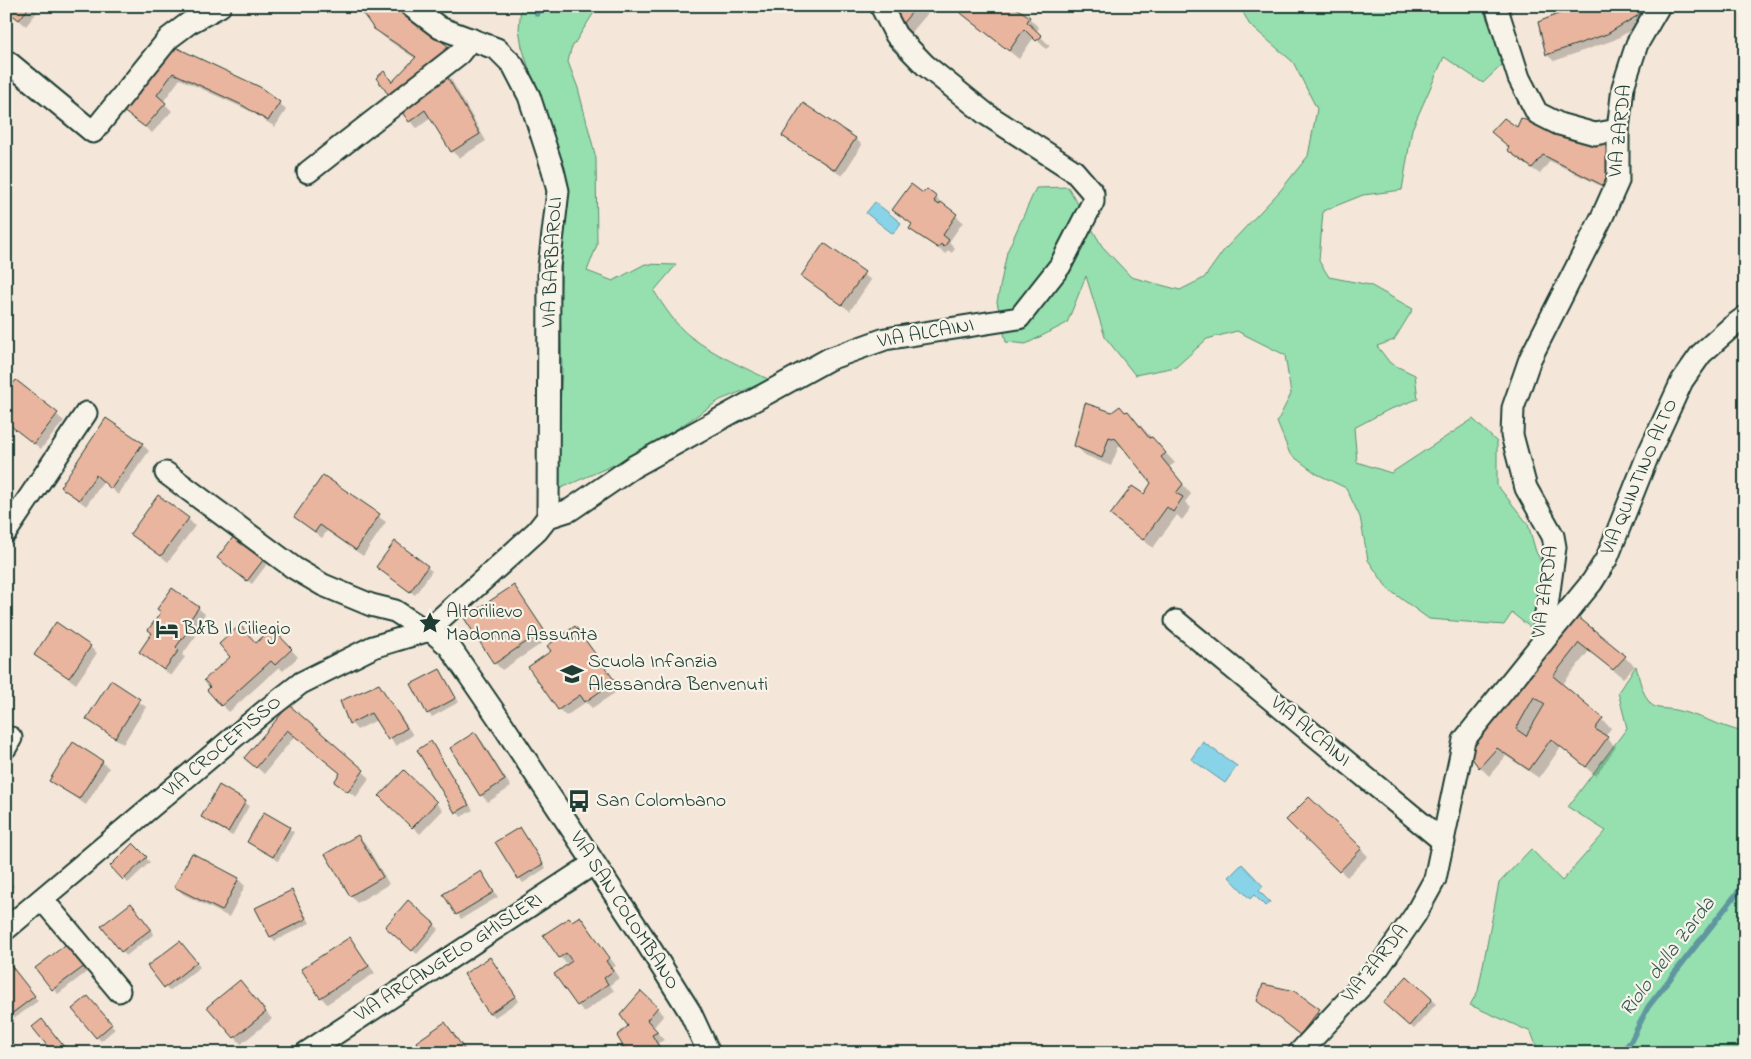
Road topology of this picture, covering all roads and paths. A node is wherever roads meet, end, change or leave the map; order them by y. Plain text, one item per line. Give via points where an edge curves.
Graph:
1 (220, 6) edge
2 (411, 6) edge
3 (881, 6) edge
4 (1496, 6) edge
5 (1659, 6) edge
6 (470, 39) junction
7 (8, 62) dead end
8 (1618, 130) junction
9 (308, 172) dead end
10 (1745, 318) edge
11 (86, 412) dead end
12 (166, 472) dead end
13 (548, 517) junction
14 (6, 532) edge
15 (1176, 621) dead end
16 (428, 630) junction
17 (1542, 643) junction
18 (1444, 842) junction
19 (592, 864) junction
20 (42, 899) junction
21 (6, 929) edge
22 (119, 992) dead end
23 (315, 1050) edge
24 (706, 1052) edge
25 (1299, 1053) edge

1 - 7 street via 169,38 93,132
2 - 6 street, VIA BARBAROLI via 440,28
3 - 13 street, VIA ALCAINI via 896,35 925,65 986,114 1074,171 1093,194 1093,202 1060,266 1019,318 885,339 829,359 633,467 570,510
4 - 8 street via 1519,78 1536,113 1559,124 1595,134
5 - 8 street, VIA ZARDA via 1637,44 1623,87
6 - 9 street via 459,54
6 - 13 street, VIA BARBAROLI via 497,49 513,65 529,96 558,191 549,267
8 - 17 street, VIA ZARDA via 1618,181 1530,358 1513,408 1512,436 1526,488 1553,536 1555,547
10 - 17 street, VIA QUINTINO ALTO via 1701,354 1682,381 1648,455 1608,558
11 - 14 street
12 - 16 street via 294,568 323,585 371,605 395,611
13 - 16 street via 538,531
15 - 18 street, VIA ALCAINI
16 - 19 street, VIA SAN COLOMBANO via 448,646 481,692
16 - 20 street, VIA CROCEFISSO via 373,647 301,684
17 - 18 street, VIA ZARDA via 1464,740
18 - 25 street, VIA ZARDA via 1435,879 1415,915 1379,966
19 - 23 street, VIA ARCANGELO GHISLERI
19 - 24 street, VIA SAN COLOMBANO via 679,995
20 - 21 street, VIA CROCEFISSO
20 - 22 street

